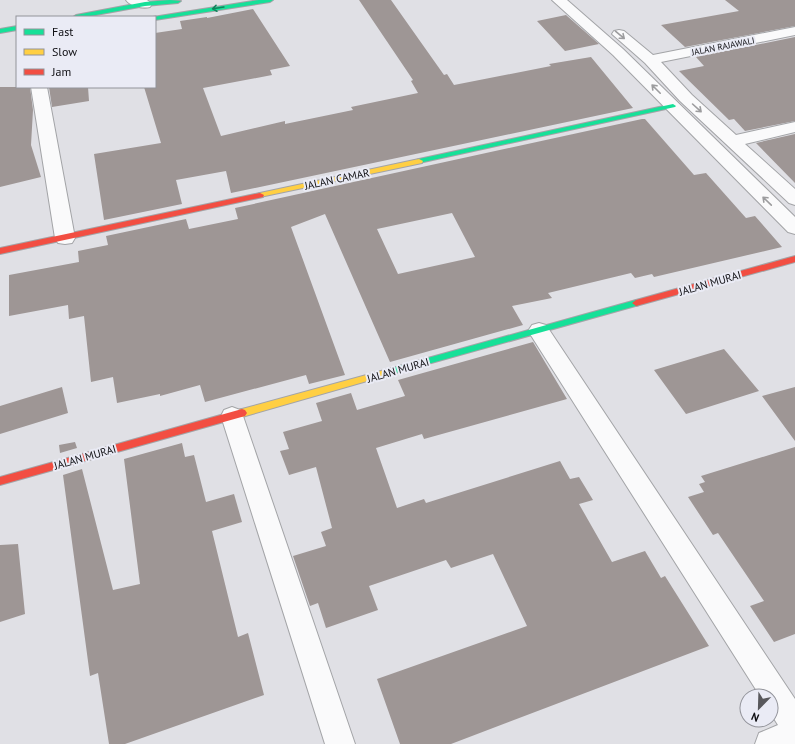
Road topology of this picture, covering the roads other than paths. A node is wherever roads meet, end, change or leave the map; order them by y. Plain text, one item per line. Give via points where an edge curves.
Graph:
1 (183, 0) edge
2 (270, 0) edge
3 (559, 0) edge
4 (139, 2) edge
5 (237, 3) edge
6 (80, 16) edge
7 (156, 18) edge
8 (609, 25) dead end
9 (16, 28) edge
10 (0, 31) edge
11 (795, 31) edge
12 (650, 60) junction
13 (39, 88) edge
14 (673, 106) junction
15 (795, 127) edge
16 (734, 141) junction
17 (795, 199) edge
18 (795, 228) edge
19 (65, 238) junction
20 (0, 252) edge
21 (795, 259) edge
22 (539, 331) junction
23 (232, 416) junction
24 (0, 481) edge
25 (795, 725) edge
26 (795, 733) edge
27 (340, 744) edge
28 (770, 744) edge

1 - 4 street
2 - 5 street
14 -> 3 street via 618,52
4 - 6 street
5 -> 7 street
8 -> 12 street
9 - 10 street
11 - 12 street, JALAN RAJAWALI
12 -> 16 street via 686,98
13 - 19 street
18 -> 14 street
14 - 19 street, JALAN CAMAR
15 - 16 street
16 - 17 street
19 - 20 street, JALAN CAMAR
21 - 22 street, JALAN MURAI
22 - 23 street, JALAN MURAI
22 - 25 street
23 - 24 street, JALAN MURAI
23 - 27 street
26 - 28 street

